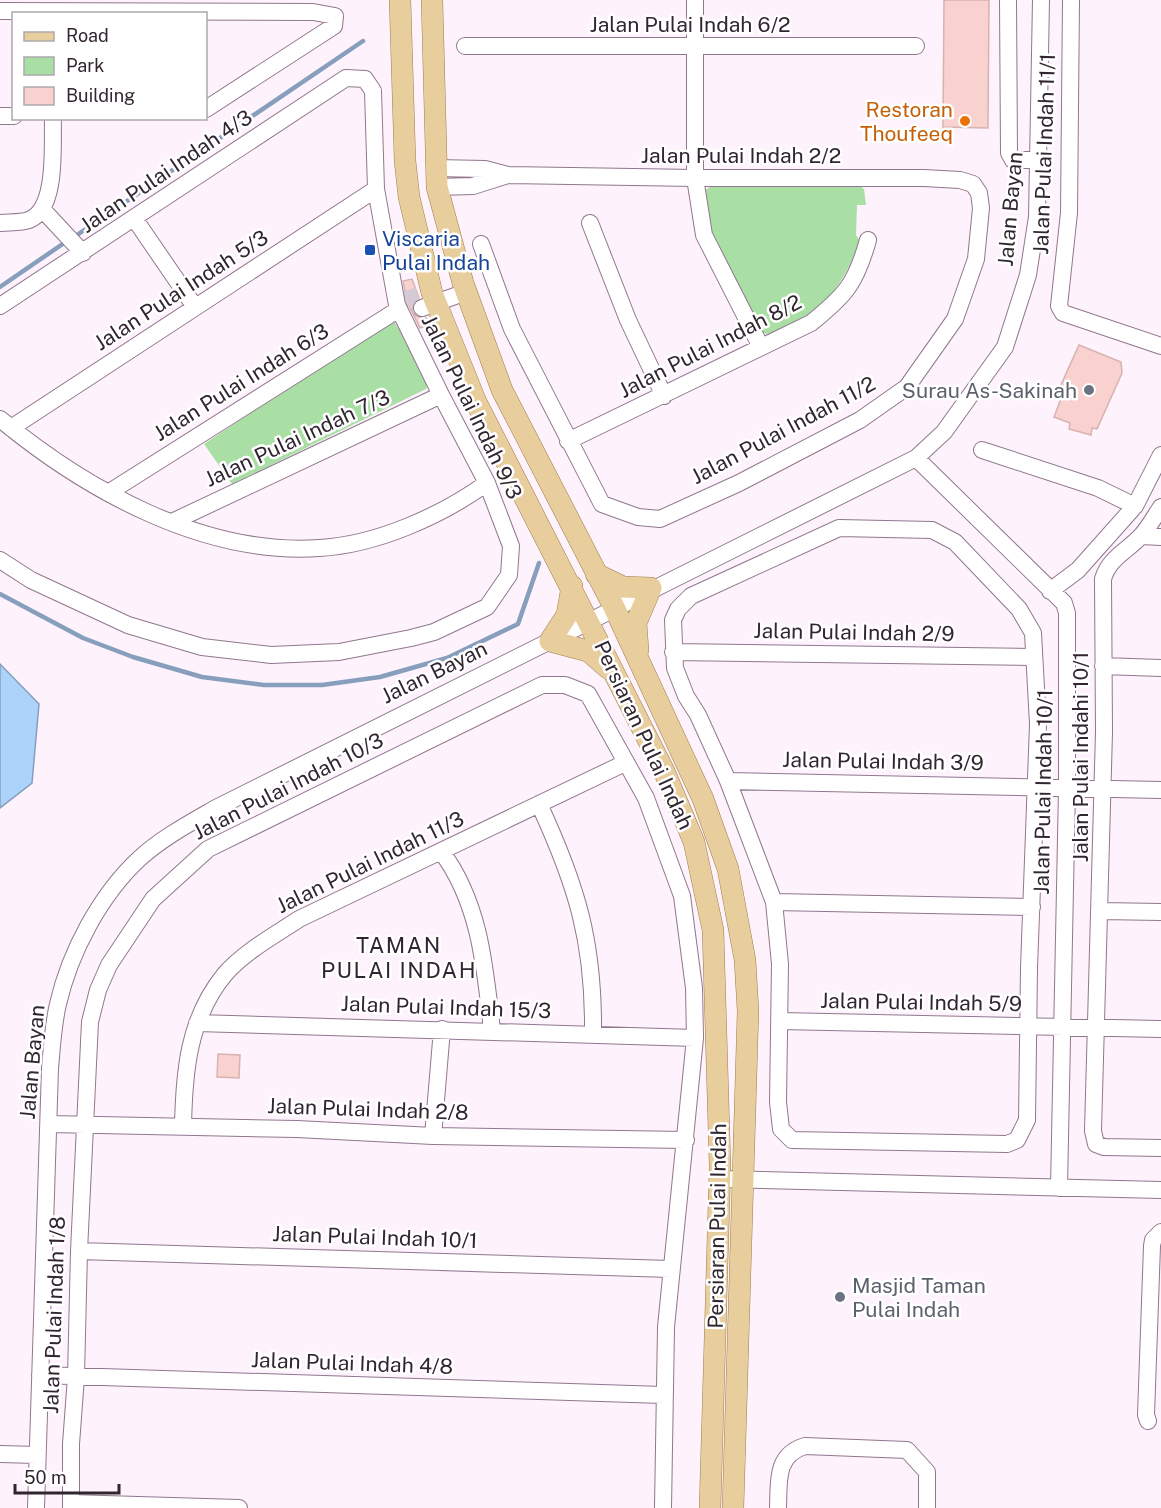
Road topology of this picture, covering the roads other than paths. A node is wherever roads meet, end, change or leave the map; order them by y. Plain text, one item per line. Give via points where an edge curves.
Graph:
1 (400, 0) edge
2 (432, 0) edge
3 (695, 0) edge
4 (1008, 0) edge
5 (1041, 0) edge
6 (1071, 0) edge
7 (55, 8) edge
8 (0, 11) edge
9 (465, 46) dead end
10 (915, 46) dead end
11 (694, 47) junction
12 (357, 76) joint
13 (207, 108) edge
14 (53, 120) edge
15 (1038, 160) junction
16 (436, 177) junction
17 (695, 178) junction
18 (973, 184) joint
19 (376, 189) junction
20 (42, 209) junction
21 (134, 218) junction
22 (0, 223) edge
23 (590, 223) dead end
24 (868, 240) dead end
25 (481, 244) dead end
26 (82, 252) junction
27 (464, 287) junction
28 (415, 304) junction
29 (0, 306) edge
30 (195, 307) junction
31 (1161, 346) edge
32 (761, 347) junction
33 (441, 396) junction
34 (664, 396) junction
35 (5, 424) edge
36 (568, 441) junction
37 (982, 450) dead end
38 (1161, 455) edge
39 (916, 458) junction
40 (487, 483) junction
41 (108, 493) junction
42 (1135, 506) junction
43 (1161, 507) edge
44 (172, 522) junction
45 (1141, 536) junction
46 (1161, 537) edge
47 (0, 560) edge
48 (596, 574) junction
49 (572, 586) junction
50 (651, 588) junction
51 (1050, 591) junction
52 (614, 607) junction
53 (589, 619) junction
54 (550, 640) junction
55 (673, 652) junction
56 (1034, 657) junction
57 (1103, 666) junction
58 (1161, 668) edge
59 (641, 671) junction
60 (621, 684) junction
61 (625, 763) junction
62 (728, 781) junction
63 (1036, 787) junction
64 (1067, 788) junction
65 (1103, 790) junction
66 (1161, 790) edge
67 (538, 804) junction
68 (441, 851) junction
69 (774, 902) junction
70 (1032, 907) junction
71 (1101, 910) junction
72 (1161, 912) edge
73 (780, 1021) junction
74 (197, 1023) junction
75 (1028, 1027) junction
76 (1060, 1028) junction
77 (1096, 1028) junction
78 (442, 1029) junction
79 (1161, 1029) edge
80 (492, 1030) junction
81 (593, 1034) junction
82 (694, 1038) junction
83 (49, 1124) junction
84 (84, 1124) junction
85 (183, 1127) junction
86 (433, 1136) junction
87 (686, 1140) junction
88 (1161, 1148) edge
89 (720, 1179) junction
90 (742, 1179) junction
91 (1059, 1188) junction
92 (1161, 1190) edge
93 (1161, 1232) edge
94 (79, 1251) junction
95 (670, 1269) junction
96 (1154, 1365) edge
97 (40, 1375) junction
98 (76, 1377) junction
99 (663, 1395) junction
100 (1148, 1421) dead end
101 (0, 1454) edge
102 (37, 1455) junction
103 (71, 1506) edge
104 (36, 1508) edge
105 (239, 1508) edge
106 (663, 1508) edge
107 (710, 1508) edge
108 (733, 1508) edge
109 (778, 1508) edge
110 (927, 1508) edge

1 - 28 main road, Persiaran Pulai Indah
2 - 16 main road, Persiaran Pulai Indah
3 - 11 street
4 - 15 street via 1009,153 1013,160
5 - 15 street, Jalan Bayan
6 - 31 street, Jalan Pulai Indah 11/1 via 1069,213 1059,306 1063,313
7 - 8 street
7 - 13 street via 313,12 335,16 334,26
9 - 11 street, Jalan Pulai Indah 6/2
10 - 11 street, Jalan Pulai Indah 6/2
11 - 17 street
12 - 19 street, Jalan Pulai Indah 9/3 via 369,82 373,91
12 - 21 street, Jalan Pulai Indah 4/3 via 346,78
14 - 20 street via 51,174
15 - 39 street, Jalan Bayan via 1037,217 1028,275 1005,347 944,432
16 - 17 street, Jalan Pulai Indah 2/2 via 485,169 508,175
16 - 27 main road, Persiaran Pulai Indah
17 - 18 street, Jalan Pulai Indah 2/2 via 924,178
17 - 32 street via 704,235
18 - 36 street, Jalan Pulai Indah 11/2 via 981,207 976,259 955,319 908,387 860,420 660,519 638,517 602,504
19 - 28 street, Jalan Pulai Indah 9/3
19 - 30 street, Jalan Pulai Indah 5/3
20 - 22 street via 29,220
20 - 26 street
21 - 26 street, Jalan Pulai Indah 4/3
21 - 30 street
23 - 34 street via 628,320
24 - 32 street, Jalan Pulai Indah 8/2 via 858,273 839,300 811,323
25 - 36 street, Jalan Pulai Indah 11/2 via 512,328
26 - 29 street, Jalan Pulai Indah 4/3
27 - 28 street, Jalan Pulai Indah 6/3
27 - 48 main road, Persiaran Pulai Indah via 502,390
28 - 33 street, Jalan Pulai Indah 9/3
28 - 41 street, Jalan Pulai Indah 6/3
28 - 49 main road, Persiaran Pulai Indah via 477,402
30 - 35 street, Jalan Pulai Indah 5/3
32 - 34 street, Jalan Pulai Indah 8/2
33 - 40 street, Jalan Pulai Indah 9/3
33 - 44 street, Jalan Pulai Indah 7/3
34 - 36 street, Jalan Pulai Indah 8/2
35 - 41 street via 51,460
37 - 42 street via 1098,488
38 - 42 street
39 - 50 street, Jalan Bayan
39 - 51 street, Jalan Pulai Indah 10/1
40 - 44 street via 468,497 410,524 368,539 319,548 243,542
40 - 47 street, Jalan Pulai Indah 9/3 via 511,546 509,575 487,607 434,632 339,652 271,655 202,647 128,625 32,580
41 - 44 street
42 - 51 street via 1078,570
43 - 45 street, Jalan Pulai Indahi 10/1
45 - 46 street
45 - 57 street, Jalan Pulai Indahi 10/1 via 1120,553 1103,579
48 - 50 main road via 623,587
48 - 52 main road, Persiaran Pulai Indah
49 - 53 main road, Persiaran Pulai Indah
49 - 54 main road via 567,615
50 - 52 street, Jalan Bayan
50 - 59 main road via 636,623
51 - 64 street, Jalan Pulai Indah 10/1 via 1064,603 1067,613
52 - 53 street, Jalan Bayan
52 - 59 main road, Persiaran Pulai Indah
53 - 54 street, Jalan Bayan
53 - 60 main road, Persiaran Pulai Indah
54 - 60 main road via 588,651
54 - 83 street, Jalan Bayan via 216,808 176,830 140,858 103,904 68,972 55,1024
55 - 56 street, Jalan Pulai Indah 2/9
55 - 56 street, Jalan Pulai Indah 10/1 via 673,620 691,596 839,528 932,530 955,542 1019,609 1033,633
55 - 62 street, Jalan Pulai Indah 10/1 via 686,696
56 - 63 street, Jalan Pulai Indah 10/1
57 - 58 street
57 - 65 street, Jalan Pulai Indahi 10/1
59 - 90 main road, Persiaran Pulai Indah via 703,799 728,869 745,960 748,1011
60 - 89 main road, Persiaran Pulai Indah via 694,842 713,930
61 - 67 street, Jalan Pulai Indah 11/3
61 - 82 street via 646,798 682,896 694,988
61 - 84 street, Jalan Pulai Indah 10/3 via 588,694 565,685 542,685 208,849 153,899 98,990 90,1022
62 - 63 street, Jalan Pulai Indah 3/9
62 - 69 street, Jalan Pulai Indah 10/1
63 - 64 street, Jalan Pulai Indah 3/9
63 - 70 street, Jalan Pulai Indah 10/1
64 - 65 street, Jalan Pulai Indah 3/9
64 - 76 street, Jalan Pulai Indah 10/1
65 - 66 street, Jalan Pulai Indah 3/9
65 - 71 street, Jalan Pulai Indahi 10/1
67 - 68 street, Jalan Pulai Indah 11/3
67 - 81 street via 562,853 585,926 594,984
68 - 74 street, Jalan Pulai Indah 11/3 via 299,919 267,940 226,973
68 - 80 street via 455,870 470,905 484,956
69 - 70 street, Jalan Pulai Indah 10/1
69 - 73 street, Jalan Pulai Indah 10/1
70 - 75 street, Jalan Pulai Indah 10/1
71 - 72 street
71 - 77 street, Jalan Pulai Indahi 10/1
73 - 75 street, Jalan Pulai Indah 5/9
73 - 75 street, Jalan Pulai Indah 10/1 via 778,1102 782,1129 792,1140 804,1141 1007,1144 1017,1140 1027,1120
74 - 78 street, Jalan Pulai Indah 15/3
74 - 85 street, Jalan Pulai Indah 11/3 via 187,1056
75 - 76 street, Jalan Pulai Indah 5/9
76 - 77 street, Jalan Pulai Indah 5/9
76 - 91 street, Jalan Pulai Indah 10/1
77 - 79 street, Jalan Pulai Indah 5/9
77 - 88 street, Jalan Pulai Indahi 10/1 via 1096,1144
78 - 80 street, Jalan Pulai Indah 15/3
78 - 86 street
80 - 81 street, Jalan Pulai Indah 15/3
81 - 82 street, Jalan Pulai Indah 15/3
82 - 87 street
83 - 84 street, Jalan Pulai Indah 2/8
83 - 97 street, Jalan Bayan
84 - 85 street, Jalan Pulai Indah 2/8
84 - 94 street, Jalan Pulai Indah 1/8
85 - 86 street, Jalan Pulai Indah 2/8
86 - 87 street, Jalan Pulai Indah 2/8
87 - 95 street
89 - 90 street
89 - 107 main road, Persiaran Pulai Indah
90 - 91 street
90 - 108 main road, Persiaran Pulai Indah
91 - 92 street
93 - 96 street via 1152,1246
94 - 95 street, Jalan Pulai Indah 10/1
94 - 98 street, Jalan Pulai Indah 1/8
95 - 99 street
96 - 100 street
97 - 98 street, Jalan Pulai Indah 4/8
97 - 102 street, Jalan Bayan
98 - 99 street, Jalan Pulai Indah 4/8
98 - 103 street, Jalan Pulai Indah 1/8
99 - 106 street
101 - 102 street
102 - 104 street, Jalan Bayan
103 - 105 street
109 - 110 street via 780,1466 791,1452 805,1446 907,1450 927,1472

